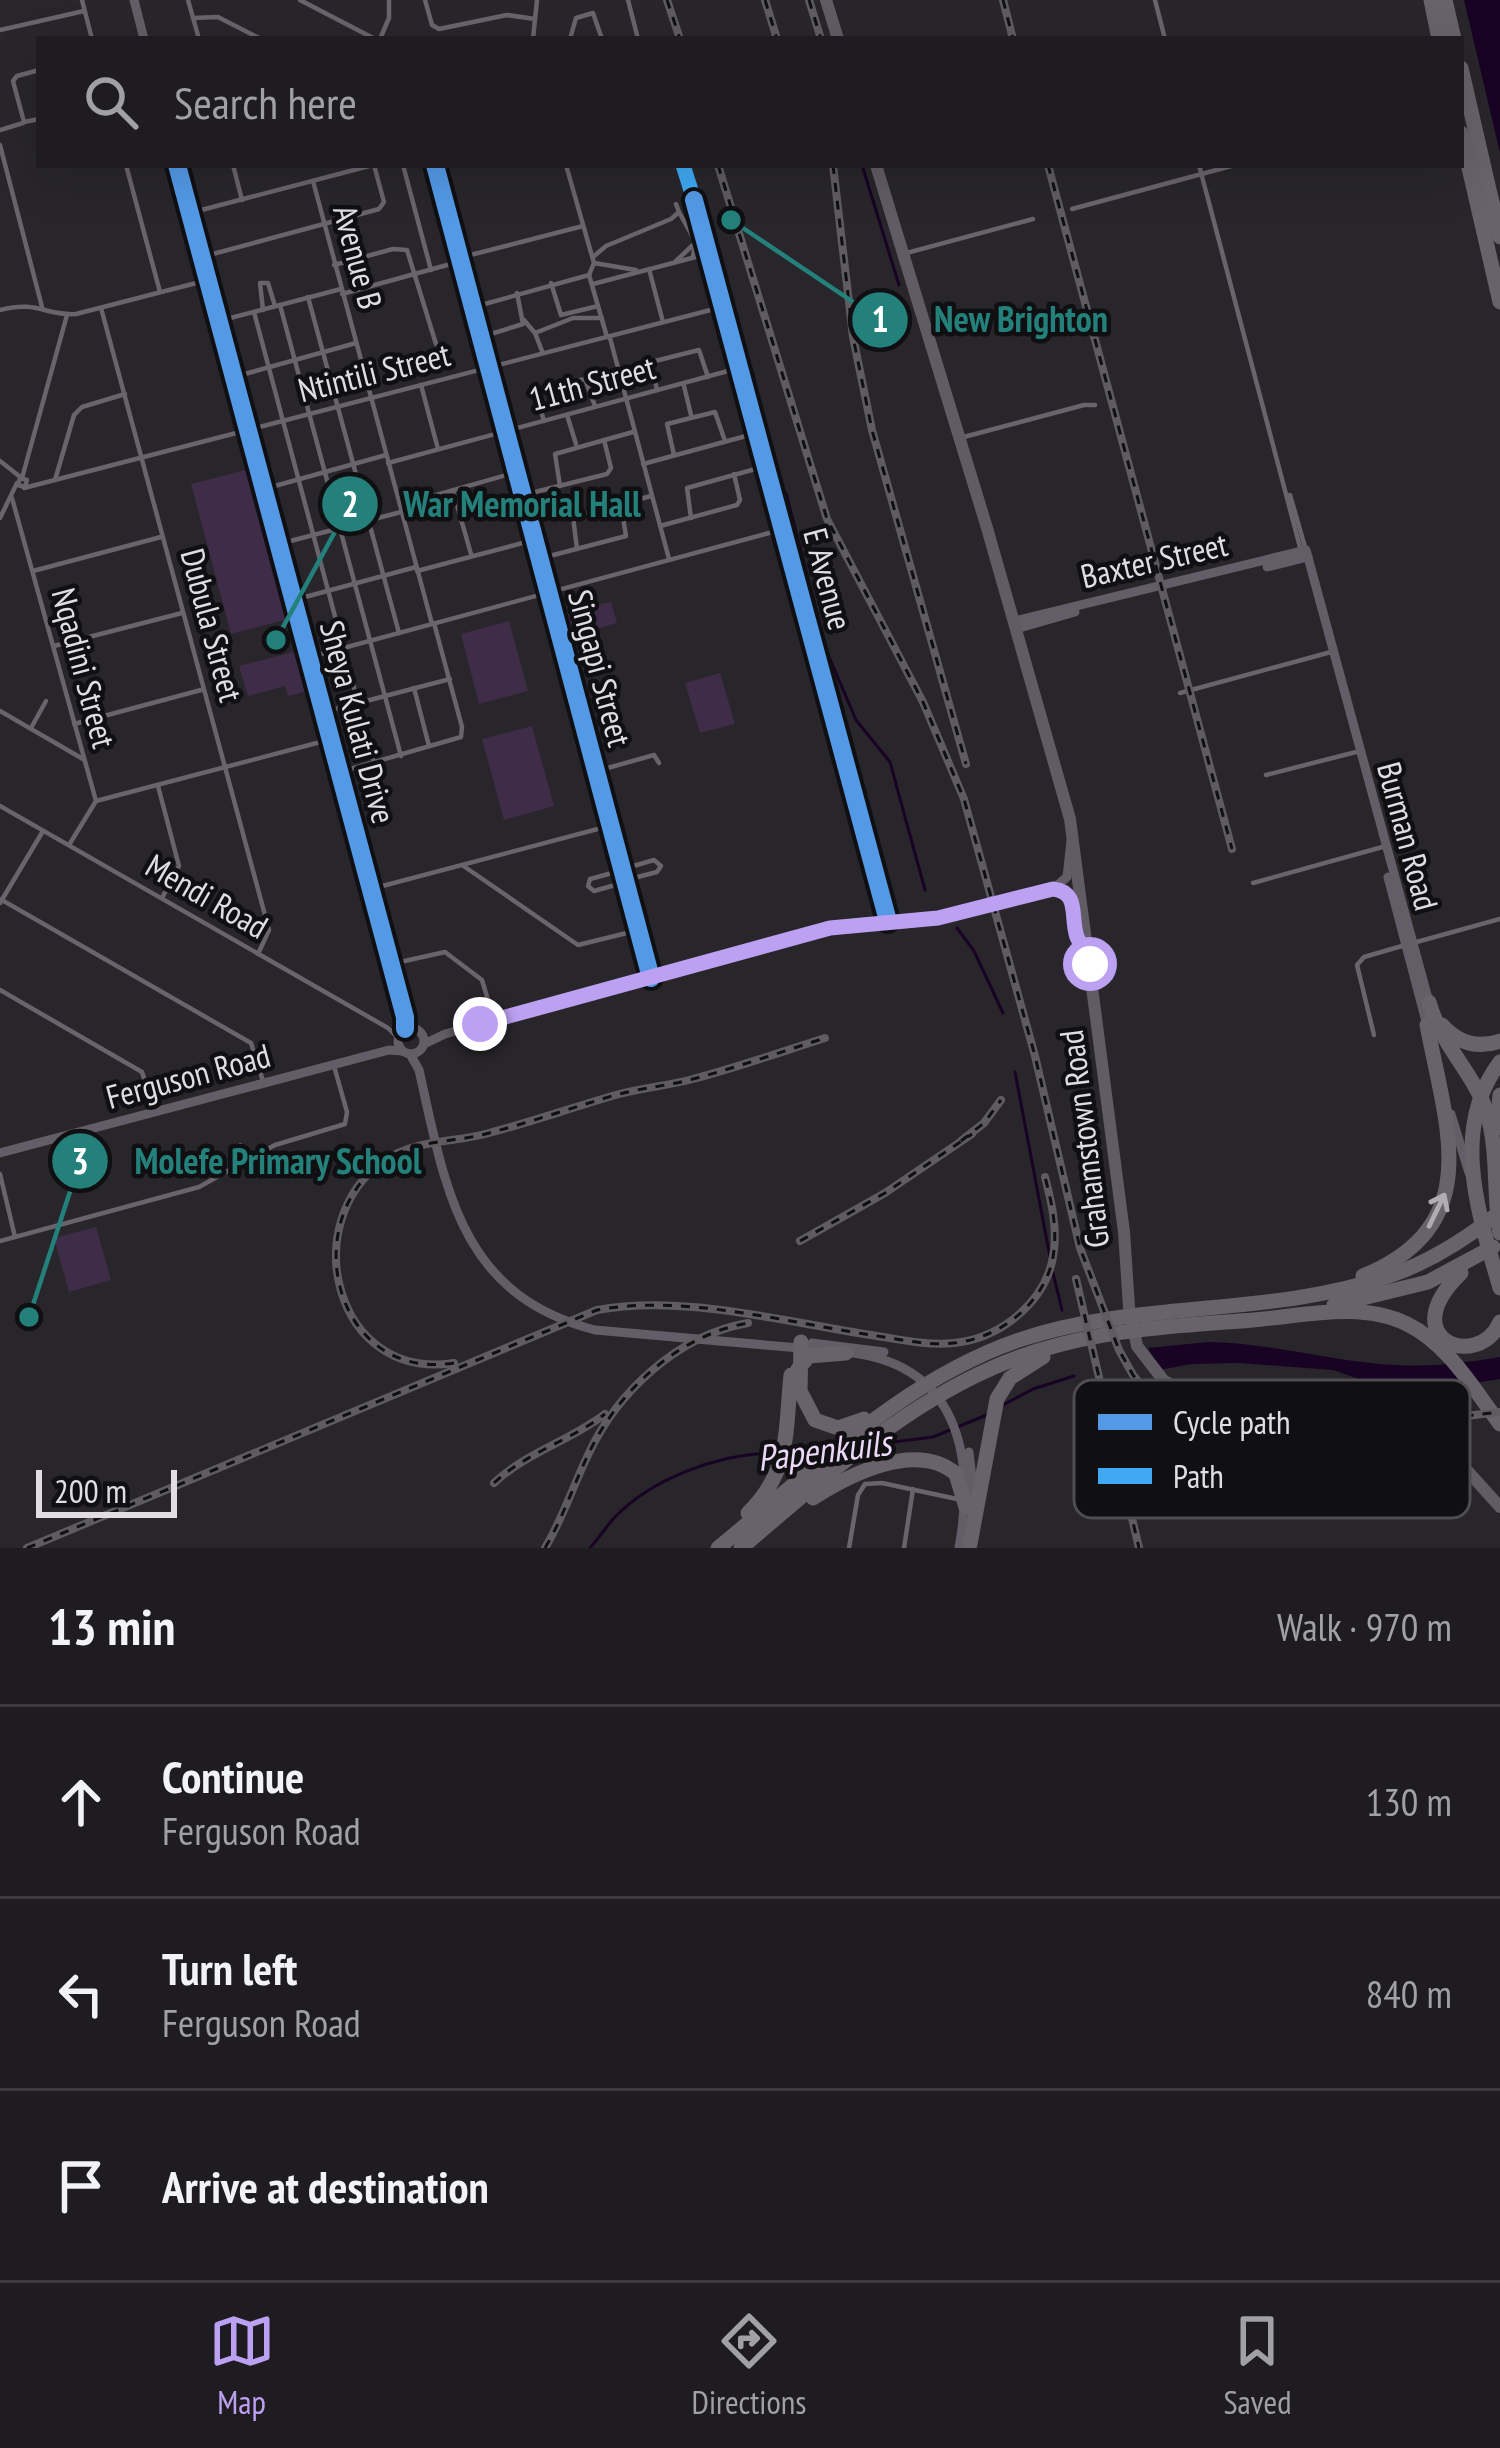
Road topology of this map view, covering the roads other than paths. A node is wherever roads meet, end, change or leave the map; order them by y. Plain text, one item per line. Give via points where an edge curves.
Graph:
1 (82, 0) edge
2 (134, 0) edge
3 (188, 0) edge
4 (300, 0) edge
5 (389, 0) edge
6 (425, 0) edge
7 (537, 0) edge
8 (628, 0) edge
9 (826, 0) edge
10 (1155, 0) edge
11 (1430, 0) edge
12 (1445, 0) edge
13 (84, 11) junction
14 (193, 18) junction
15 (535, 19) junction
16 (0, 30) edge
17 (91, 36) edge
18 (143, 36) edge
19 (198, 36) edge
20 (255, 36) edge
21 (371, 36) edge
22 (379, 36) edge
23 (532, 36) edge
24 (571, 36) edge
25 (601, 36) edge
26 (637, 36) edge
27 (837, 36) edge
28 (1164, 36) edge
29 (1438, 36) edge
30 (1453, 36) edge
31 (36, 71) edge
32 (1464, 81) edge
33 (36, 119) edge
34 (24, 122) junction
35 (0, 130) edge
36 (0, 145) edge
37 (1464, 146) edge
38 (127, 168) edge
39 (178, 168) edge
40 (234, 168) edge
41 (375, 168) edge
42 (404, 168) edge
43 (436, 168) edge
44 (567, 168) edge
45 (877, 168) edge
46 (1200, 168) edge
47 (1223, 168) edge
48 (344, 169) edge
49 (1202, 174) junction
50 (313, 181) junction
51 (242, 200) junction
52 (694, 200) dead end
53 (1072, 209) dead end
54 (190, 213) junction
55 (1033, 219) dead end
56 (324, 224) junction
57 (583, 226) junction
58 (701, 230) junction
59 (1500, 237) edge
60 (694, 243) junction
61 (707, 254) junction
62 (903, 254) junction
63 (202, 257) junction
64 (694, 257) junction
65 (460, 260) junction
66 (593, 260) junction
67 (675, 262) junction
68 (334, 265) junction
69 (650, 269) junction
70 (431, 270) junction
71 (640, 272) junction
72 (417, 274) junction
73 (589, 275) junction
74 (208, 280) junction
75 (551, 284) junction
76 (593, 284) junction
77 (341, 291) junction
78 (160, 292) junction
79 (518, 293) junction
80 (308, 297) junction
81 (1500, 302) edge
82 (278, 306) junction
83 (472, 307) junction
84 (595, 307) junction
85 (722, 307) junction
86 (43, 308) junction
87 (101, 308) junction
88 (0, 310) edge
89 (263, 310) junction
90 (254, 312) junction
91 (67, 315) junction
92 (589, 316) junction
93 (602, 318) junction
94 (524, 320) junction
95 (219, 321) junction
96 (663, 322) junction
97 (535, 333) junction
98 (608, 336) junction
99 (481, 337) junction
100 (356, 344) junction
101 (436, 344) dead end
102 (323, 353) junction
103 (542, 353) junction
104 (296, 361) junction
105 (267, 368) junction
106 (488, 368) junction
107 (739, 368) junction
108 (234, 377) junction
109 (708, 377) junction
110 (683, 384) junction
111 (421, 385) junction
112 (657, 390) junction
113 (125, 394) junction
114 (371, 398) junction
115 (627, 400) junction
116 (1095, 405) dead end
117 (338, 406) junction
118 (596, 408) junction
119 (310, 414) junction
120 (567, 415) junction
121 (691, 415) junction
122 (281, 421) junction
123 (544, 421) junction
124 (248, 430) junction
125 (506, 430) junction
126 (635, 432) junction
127 (757, 433) junction
128 (960, 438) junction
129 (604, 440) junction
130 (726, 442) junction
131 (576, 447) junction
132 (438, 449) junction
133 (674, 455) junction
134 (142, 457) junction
135 (387, 459) junction
136 (0, 461) edge
137 (644, 464) junction
138 (352, 465) junction
139 (766, 466) junction
140 (325, 472) junction
141 (517, 472) junction
142 (734, 475) junction
143 (297, 480) junction
144 (56, 481) junction
145 (23, 482) junction
146 (560, 486) junction
147 (264, 489) junction
148 (453, 490) junction
149 (523, 495) junction
150 (652, 496) junction
151 (12, 497) junction
152 (621, 505) junction
153 (400, 508) junction
154 (0, 518) edge
155 (691, 518) junction
156 (369, 520) junction
157 (660, 526) junction
158 (340, 528) junction
159 (784, 529) junction
160 (162, 536) junction
161 (312, 536) junction
162 (535, 540) junction
163 (279, 544) junction
164 (578, 549) junction
165 (1305, 554) junction
166 (472, 556) junction
167 (540, 559) junction
168 (669, 559) junction
169 (417, 569) junction
170 (33, 571) junction
171 (384, 576) junction
172 (356, 584) junction
173 (549, 591) junction
174 (327, 592) junction
175 (294, 600) junction
176 (183, 612) junction
177 (433, 623) junction
178 (1015, 625) junction
179 (399, 633) junction
180 (370, 640) junction
181 (54, 646) junction
182 (343, 648) junction
183 (1331, 652) junction
184 (310, 657) junction
185 (449, 679) junction
186 (414, 688) junction
187 (204, 689) junction
188 (1180, 693) dead end
189 (385, 696) junction
190 (46, 700) dead end
191 (358, 703) junction
192 (0, 711) edge
193 (324, 712) junction
194 (74, 724) junction
195 (31, 728) junction
196 (332, 740) junction
197 (429, 748) junction
198 (1358, 752) junction
199 (401, 756) junction
200 (84, 760) junction
201 (659, 763) dead end
202 (374, 764) junction
203 (225, 767) junction
204 (596, 771) junction
205 (340, 772) junction
206 (1266, 775) dead end
207 (158, 785) junction
208 (96, 801) junction
209 (0, 806) edge
210 (611, 825) junction
211 (43, 830) junction
212 (1073, 836) junction
213 (69, 845) junction
214 (1383, 847) junction
215 (462, 865) junction
216 (623, 869) junction
217 (626, 881) junction
218 (1253, 883) dead end
219 (371, 889) junction
220 (1053, 889) junction
221 (162, 898) junction
222 (1, 901) edge
223 (1500, 919) edge
224 (888, 921) junction
225 (639, 930) junction
226 (1410, 944) junction
227 (258, 954) junction
228 (1089, 955) junction
229 (391, 964) junction
230 (651, 978) junction
231 (0, 989) edge
232 (1429, 1002) junction
233 (494, 1020) junction
234 (1427, 1025) junction
235 (1374, 1035) dead end
236 (406, 1040) junction
237 (1500, 1041) edge
238 (1500, 1062) edge
239 (334, 1065) junction
240 (264, 1084) junction
241 (1500, 1095) edge
242 (155, 1113) junction
243 (241, 1145) dead end
244 (0, 1153) edge
245 (249, 1160) junction
246 (0, 1174) edge
247 (1494, 1229) edge
248 (15, 1237) junction
249 (0, 1241) edge
250 (1500, 1297) edge
251 (1268, 1300) junction
252 (1500, 1322) edge
253 (1197, 1325) junction
254 (1141, 1330) junction
255 (1016, 1341) junction
256 (1061, 1341) junction
257 (797, 1344) junction
258 (846, 1352) junction
259 (798, 1369) junction
260 (913, 1371) junction
261 (1164, 1380) edge
262 (1466, 1380) edge
263 (1470, 1385) edge
264 (1500, 1424) edge
265 (966, 1453) junction
266 (1470, 1474) edge
267 (913, 1490) junction
268 (1500, 1507) edge
269 (965, 1511) junction
270 (966, 1547) edge
271 (715, 1548) edge
272 (743, 1548) edge
273 (849, 1548) edge
274 (904, 1548) edge

1 - 13 street
2 - 18 main road
3 - 14 street
4 - 21 street
5 - 22 street
6 - 15 street via 439,29 507,15
7 - 15 street
8 - 26 street
9 - 27 main road
10 - 28 street
11 - 29 highway
12 - 30 highway
13 - 16 street
13 - 17 street
14 - 19 street
14 - 20 street via 218,16
15 - 23 street
24 - 25 street via 576,18 593,13
31 - 34 street via 13,81
32 - 59 highway
33 - 34 street
34 - 35 street
36 - 86 street
37 - 81 highway
38 - 78 street
39 - 54 main road, Sheya Kulati Drive
40 - 51 street
41 - 56 street via 381,208
42 - 70 street
43 - 65 street, Singapi Street
44 - 57 street
45 - 62 main road, Grahamstown Road
46 - 49 street, Burman Road
47 - 49 street
48 - 50 street
49 - 53 street
49 - 165 street, Burman Road
50 - 51 street
50 - 56 street, Avenue B
51 - 54 street
52 - 58 street, E Avenue
54 - 63 main road, Sheya Kulati Drive
55 - 62 street
56 - 63 street
56 - 68 street, Avenue B
57 - 65 street
57 - 66 street
58 - 60 street
58 - 61 street, E Avenue
60 - 64 street
60 - 66 street via 678,208
60 - 67 street
61 - 64 street
61 - 85 street, E Avenue
62 - 128 main road, Grahamstown Road
63 - 74 main road, Sheya Kulati Drive
64 - 67 street
65 - 70 street
65 - 83 street, Singapi Street
66 - 71 street
66 - 73 street
67 - 69 street
68 - 72 street via 402,248
68 - 77 street, Avenue B
69 - 71 street
69 - 96 street
70 - 72 street
71 - 76 street
72 - 77 street
72 - 101 street
73 - 75 street
73 - 76 street
74 - 78 street
74 - 95 main road, Sheya Kulati Drive
75 - 79 street
75 - 84 street via 561,315
76 - 84 street
77 - 80 street
77 - 100 street, Avenue B
78 - 87 street
79 - 83 street
79 - 94 street
80 - 82 street
80 - 102 street
82 - 89 street
82 - 89 street via 263,283
82 - 104 street
83 - 99 street, Singapi Street
84 - 92 street
84 - 93 street
85 - 96 street, Ntintili Street
85 - 107 street, E Avenue
86 - 88 street
86 - 91 street
87 - 91 street
87 - 113 street, Dubula Street
89 - 90 street
90 - 95 street
90 - 105 street
91 - 145 street
92 - 93 street
92 - 97 street
93 - 98 street
94 - 97 street
94 - 99 street
95 - 108 main road, Sheya Kulati Drive
96 - 98 street, Ntintili Street
97 - 103 street
98 - 103 street, Ntintili Street
98 - 115 street
99 - 106 street, Singapi Street
100 - 102 street
100 - 114 street, Avenue B
102 - 104 street
102 - 117 street
103 - 106 street, Ntintili Street
104 - 105 street
104 - 119 street
105 - 108 street
105 - 122 street
106 - 111 street, Ntintili Street
106 - 125 street, Singapi Street
107 - 109 street, 11th Street
107 - 127 street, E Avenue
108 - 124 main road, Sheya Kulati Drive
109 - 110 street, 11th Street
109 - 112 street via 699,350 682,352 651,362
110 - 112 street, 11th Street
110 - 121 street
111 - 114 street, Ntintili Street
111 - 132 street
112 - 115 street, 11th Street
113 - 134 street, Dubula Street
113 - 144 street via 76,411
114 - 117 street, Ntintili Street
114 - 135 street, Avenue B
115 - 118 street, 11th Street
115 - 126 street
116 - 128 street
117 - 119 street, Ntintili Street
117 - 138 street
118 - 120 street, 11th Street
118 - 123 street via 583,379 539,392
119 - 122 street, Ntintili Street
119 - 140 street
120 - 123 street, 11th Street
120 - 131 street
121 - 130 street via 715,412
121 - 133 street via 667,424
122 - 124 street, Ntintili Street
122 - 143 street
123 - 125 street, 11th Street
124 - 134 street, Ntintili Street
124 - 147 main road, Sheya Kulati Drive
125 - 132 street, 11th Street
125 - 141 street, Singapi Street
126 - 129 street
126 - 137 street
127 - 130 street
127 - 139 street, E Avenue
128 - 178 main road, Grahamstown Road
129 - 131 street
129 - 146 street via 609,473
130 - 133 street
131 - 146 street via 554,455
132 - 135 street, 11th Street
133 - 137 street
134 - 144 street, Ntintili Street
134 - 160 street, Dubula Street
135 - 138 street, 11th Street
135 - 153 street, Avenue B
136 - 145 street
137 - 150 street
138 - 140 street, 11th Street
138 - 156 street
139 - 142 street
139 - 159 street, E Avenue
140 - 143 street, 11th Street
140 - 158 street
141 - 148 street
141 - 149 street, Singapi Street
142 - 155 street via 739,504
142 - 155 street via 686,488
143 - 147 street, 11th Street
143 - 161 street
144 - 145 street, Ntintili Street
145 - 151 street
146 - 149 street
147 - 163 main road, Sheya Kulati Drive
148 - 153 street
148 - 166 street
149 - 162 street, Singapi Street
150 - 152 street
150 - 157 street
151 - 154 street
151 - 170 street, Nqadini Street
152 - 164 street via 572,518
152 - 164 street via 628,535
153 - 156 street
153 - 169 street, Avenue B
155 - 157 street
156 - 158 street
156 - 171 street
157 - 168 street
158 - 161 street
158 - 172 street
159 - 168 street
159 - 224 street, E Avenue
160 - 170 street
160 - 176 street, Dubula Street
161 - 163 street
161 - 174 street
162 - 166 street
162 - 167 street, Singapi Street
163 - 175 main road, Sheya Kulati Drive
164 - 167 street
165 - 178 main road, Baxter Street
165 - 183 main road, Burman Road
166 - 169 street
167 - 173 street, Singapi Street
168 - 173 street
169 - 171 street
169 - 177 street, Avenue B
170 - 181 street, Nqadini Street
171 - 172 street
171 - 179 street
172 - 174 street
172 - 180 street
173 - 177 street
173 - 204 street, Singapi Street
174 - 175 street
174 - 182 street
175 - 184 main road, Sheya Kulati Drive
176 - 181 street
176 - 187 street, Dubula Street
177 - 179 street
177 - 185 street, Avenue B
178 - 212 main road, Grahamstown Road
179 - 180 street
180 - 182 street
180 - 189 street
181 - 194 street, Nqadini Street
182 - 184 street
182 - 191 street
183 - 188 street
183 - 198 main road, Burman Road
184 - 193 main road, Sheya Kulati Drive
185 - 186 street
185 - 197 street, Avenue B via 461,737
186 - 189 street
186 - 197 street
187 - 194 street
187 - 203 street, Dubula Street
189 - 191 street
189 - 199 street
190 - 195 street
191 - 193 street
191 - 202 street
192 - 195 street
193 - 196 main road, Sheya Kulati Drive
194 - 200 street, Nqadini Street
195 - 200 street
196 - 203 street
196 - 205 main road, Sheya Kulati Drive
197 - 199 street
198 - 206 street
198 - 214 main road, Burman Road
199 - 202 street
200 - 208 street, Nqadini Street
201 - 204 street via 655,755
202 - 205 street
203 - 207 street
203 - 227 street, Dubula Street via 269,930
204 - 210 street, Singapi Street
205 - 219 main road, Sheya Kulati Drive
207 - 208 street
207 - 221 street via 178,864
208 - 213 street
209 - 211 street, Mendi Road
210 - 215 street
210 - 216 street, Singapi Street
211 - 213 street, Mendi Road
211 - 222 street
212 - 220 main road via 1067,877
212 - 228 main road, Grahamstown Road
213 - 221 street, Mendi Road
214 - 218 street
214 - 226 main road, Burman Road
215 - 219 street
215 - 225 street via 576,944
216 - 217 street, Singapi Street
216 - 217 street via 661,864
216 - 217 street via 588,886
217 - 225 street, Singapi Street
219 - 229 main road, Sheya Kulati Drive
220 - 224 main road, Ferguson Road via 938,918
220 - 228 main road via 1071,898 1077,937
221 - 227 street, Mendi Road
222 - 240 street via 251,1043
223 - 226 street
224 - 230 main road, Ferguson Road via 830,928
225 - 230 street, Singapi Street
226 - 232 main road, Burman Road
226 - 234 main road, Burman Road
226 - 235 street via 1357,963
227 - 236 street, Mendi Road
228 - 254 main road, Grahamstown Road via 1129,1307
229 - 233 street via 445,952 482,980
229 - 236 main road, Sheya Kulati Drive
230 - 233 main road, Ferguson Road
231 - 242 street via 142,1072
232 - 237 highway via 1456,1038
232 - 247 highway, Burman Road via 1486,1110
233 - 236 main road, Ferguson Road
234 - 247 main road, Burman Road
251 -> 234 highway via 1388,1265 1441,1208 1450,1135
236 - 239 main road, Ferguson Road
236 - 257 main road via 458,1220 480,1259 518,1296 595,1330
238 - 247 highway via 1472,1123
239 - 240 main road, Ferguson Road
239 - 245 street via 345,1124
240 - 242 main road, Ferguson Road
241 - 247 highway
242 - 244 main road, Ferguson Road
243 - 245 street
245 - 248 street via 199,1187
246 - 248 street
247 - 250 highway
247 - 251 highway via 1389,1276
247 - 252 highway via 1441,1293 1434,1320 1446,1340 1466,1346 1490,1339
247 - 253 highway via 1428,1282
248 - 249 street
251 - 254 highway
253 - 254 highway
253 - 262 highway via 1368,1313 1406,1323
254 - 256 highway
254 - 256 highway
254 - 261 main road, Grahamstown Road via 1154,1372
255 - 256 highway
255 - 259 highway via 838,1428 811,1416
255 - 271 highway via 924,1385
256 - 270 highway via 1004,1385 994,1406
256 - 272 highway via 966,1380 886,1430
257 - 258 main road
257 - 259 highway
257 - 260 main road via 882,1351
257 - 271 highway via 780,1471
258 - 259 highway via 809,1356
258 - 260 main road
260 - 265 main road via 945,1408
263 - 264 highway
265 - 269 main road
265 - 270 main road via 974,1495
266 - 268 main road, Grahamstown Road
267 - 269 street via 954,1497
267 - 273 street via 869,1482 858,1495
267 - 274 street
269 - 270 main road
269 - 272 highway via 960,1481 948,1467 889,1464 826,1490

